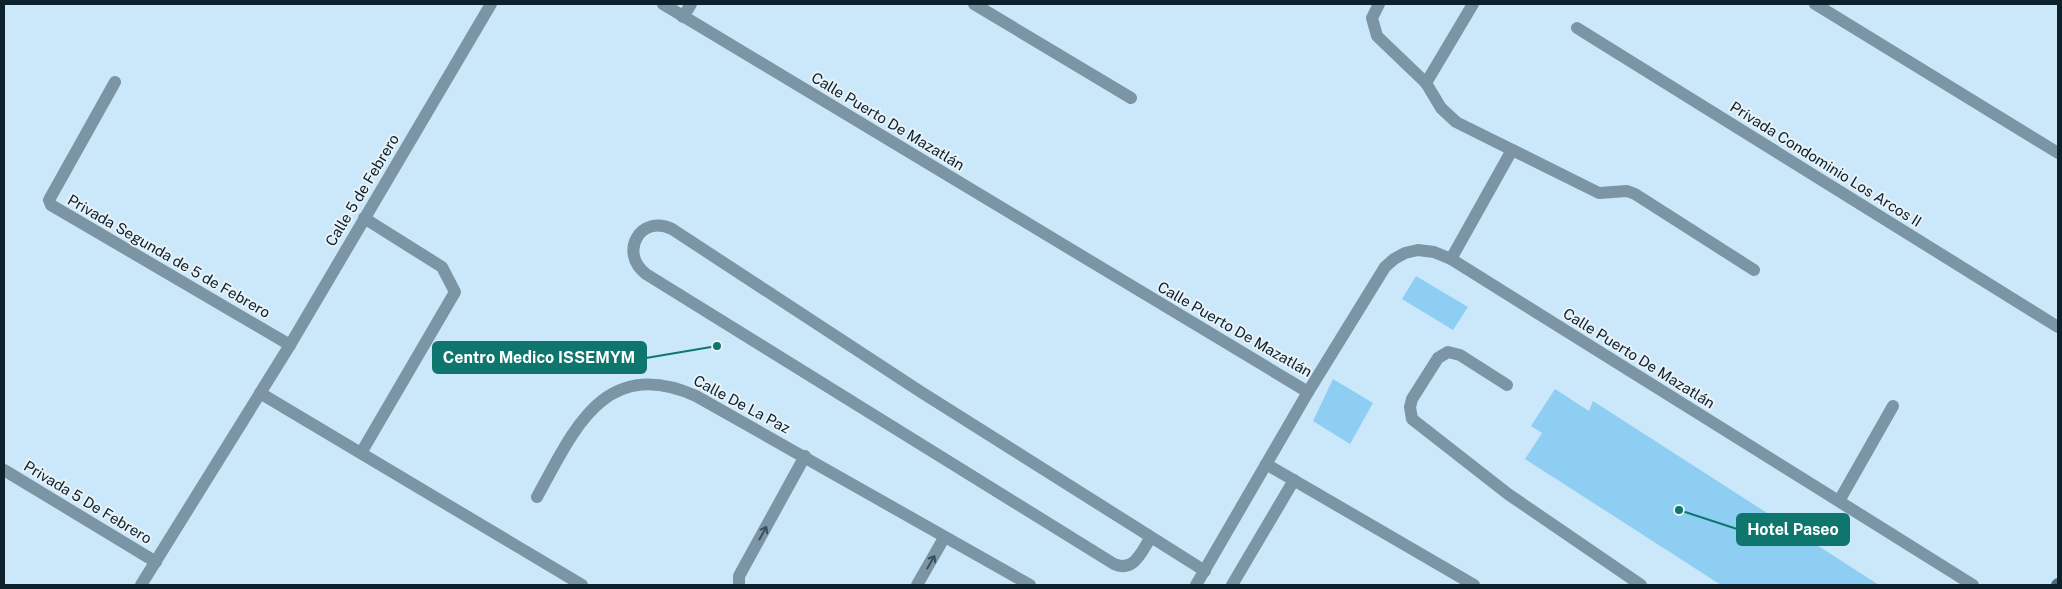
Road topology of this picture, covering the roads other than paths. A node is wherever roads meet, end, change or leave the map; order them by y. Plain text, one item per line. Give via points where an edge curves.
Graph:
1 (491, 4) edge
2 (663, 4) edge
3 (691, 4) edge
4 (974, 4) edge
5 (1379, 4) edge
6 (1474, 4) edge
7 (1815, 4) edge
8 (682, 17) junction
9 (1577, 28) dead end
10 (115, 82) dead end
11 (1426, 83) junction
12 (1131, 98) dead end
13 (1512, 150) junction
14 (2058, 153) edge
15 (364, 218) junction
16 (1451, 259) junction
17 (1754, 270) dead end
18 (2058, 327) edge
19 (290, 345) junction
20 (1507, 385) dead end
21 (1308, 392) junction
22 (260, 393) junction
23 (1893, 406) dead end
24 (361, 453) junction
25 (805, 456) junction
26 (1266, 464) junction
27 (4, 470) edge
28 (1294, 480) junction
29 (536, 497) dead end
30 (1839, 501) junction
31 (1151, 537) junction
32 (944, 538) junction
33 (156, 562) junction
34 (1205, 571) junction
35 (1011, 581) edge
36 (141, 585) edge
37 (582, 585) edge
38 (739, 585) edge
39 (917, 585) edge
40 (1030, 585) edge
41 (1196, 585) edge
42 (1232, 585) edge
43 (1474, 585) edge
44 (1641, 585) edge
45 (1974, 585) edge

1 - 15 street, Calle 5 de Febrero
2 - 8 street, Calle Puerto De Mazatlán
3 - 8 street
4 - 12 street
5 - 11 street via 1372,18 1377,36
6 - 11 street
7 - 14 street
8 - 21 street, Calle Puerto De Mazatlán
9 - 18 street, Privada Condominio Los Arcos II
10 - 19 street, Privada Segunda de 5 de Febrero via 49,200 50,205
11 - 13 street via 1441,108 1456,122
13 - 16 street
13 - 17 street via 1599,193 1627,191 1635,194
15 - 19 street, Calle 5 de Febrero
15 - 24 street via 442,266 455,292
16 - 21 street, Calle Puerto De Mazatlán via 1418,250 1394,259 1385,268
16 - 30 street, Calle Puerto De Mazatlán
19 - 22 street, Calle 5 de Febrero
20 - 44 street via 1460,355 1448,352 1438,358 1412,399 1412,419 1508,494
21 - 26 street
22 - 24 street
22 - 33 street, Calle 5 de Febrero
23 - 30 street
24 - 37 street
25 - 29 street, Calle De La Paz via 681,389 642,385 617,391 600,400 582,420
25 - 32 street, Calle De La Paz
38 -> 25 street via 739,576
26 - 28 street
26 - 34 street
27 - 33 street, Privada 5 De Febrero
28 - 42 street
28 - 43 street
30 - 45 street, Calle Puerto De Mazatlán
31 - 31 street via 672,229 659,224 645,228 632,249 634,261 646,274 1114,564 1126,567 1132,564
31 - 34 street
32 - 35 street, Calle De La Paz
39 -> 32 street
33 - 36 street, Calle 5 de Febrero
34 - 41 street
35 - 40 street, Calle De La Paz

